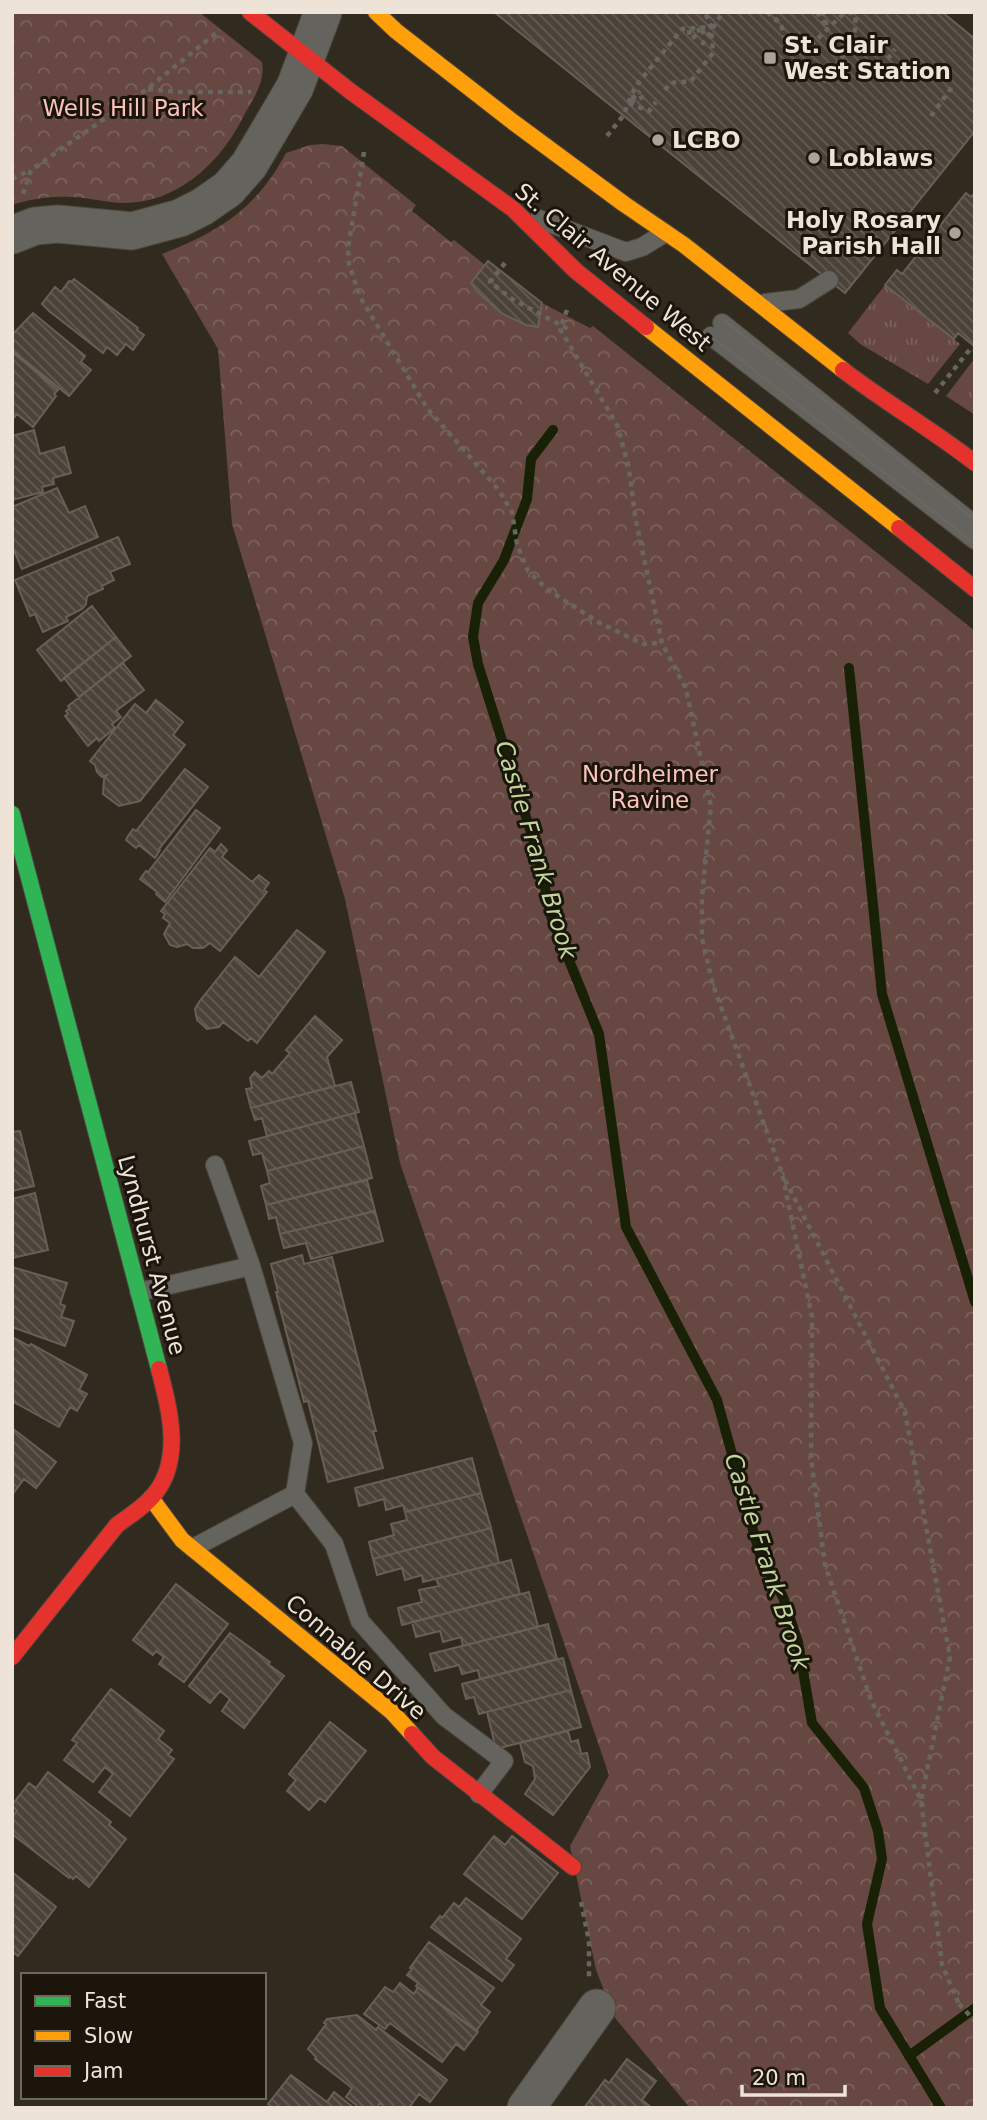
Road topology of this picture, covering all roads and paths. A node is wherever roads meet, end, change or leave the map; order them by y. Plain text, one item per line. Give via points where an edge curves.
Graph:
1 (250, 12) edge
2 (323, 12) edge
3 (376, 12) edge
4 (705, 12) edge
5 (723, 12) edge
6 (767, 12) edge
7 (817, 12) edge
8 (823, 12) edge
9 (855, 12) edge
10 (841, 14) edge
11 (226, 24) dead end
12 (711, 27) junction
13 (687, 33) dead end
14 (692, 38) dead end
15 (702, 45) dead end
16 (895, 49) dead end
17 (308, 57) junction
18 (876, 75) dead end
19 (823, 82) dead end
20 (952, 87) dead end
21 (147, 89) junction
22 (665, 90) dead end
23 (640, 91) dead end
24 (262, 92) dead end
25 (646, 96) dead end
26 (656, 102) dead end
27 (629, 103) junction
28 (931, 116) dead end
29 (607, 136) dead end
30 (364, 152) dead end
31 (31, 170) junction
32 (12, 179) edge
33 (22, 196) dead end
34 (513, 209) junction
35 (665, 233) junction
36 (12, 235) edge
37 (506, 263) dead end
38 (829, 280) dead end
39 (760, 303) junction
40 (567, 310) dead end
41 (570, 330) dead end
42 (975, 350) edge
43 (934, 395) dead end
44 (975, 463) edge
45 (975, 525) edge
46 (975, 540) edge
47 (975, 589) edge
48 (662, 643) junction
49 (12, 814) edge
50 (215, 1165) dead end
51 (782, 1173) junction
52 (251, 1266) junction
53 (139, 1292) junction
54 (295, 1494) junction
55 (151, 1498) junction
56 (193, 1548) junction
57 (12, 1657) edge
58 (479, 1794) junction
59 (921, 1800) junction
60 (573, 1867) joint
61 (597, 2008) joint
62 (974, 2020) edge
63 (526, 2108) edge

1 - 17 main road, St. Clair Avenue West
2 - 17 street
3 - 35 main road via 513,122
4 - 12 path
5 - 12 path
6 - 10 path via 781,24 788,51 810,46
7 - 8 path via 827,27
9 - 10 path
9 - 19 path via 854,42
11 - 21 path
12 - 13 path
12 - 14 path
12 - 15 path
12 - 22 path via 713,53 691,81 670,83
12 - 27 path via 682,29 635,86
16 - 18 path
17 - 34 main road, St. Clair Avenue West
17 - 36 street via 249,165 228,189 202,207 132,231 58,223
20 - 28 path
21 - 24 path
21 - 31 path
23 - 27 path
25 - 27 path
26 - 27 path via 649,111
27 - 29 path
30 - 48 path via 349,264 360,297 427,408 498,489 512,512 517,544 528,571 548,590 600,623 642,644
31 - 32 path
31 - 33 path
34 - 35 lane via 626,252
34 - 47 main road, St. Clair Avenue West via 576,271
35 - 39 main road
37 - 41 path via 491,282 512,299
38 - 39 lane via 799,299
39 - 44 main road via 866,388
40 - 48 path via 560,329 617,425 624,446
42 - 43 path via 971,348
45 - 46 lane via 717,329
48 - 51 path via 686,690 711,806 702,938 713,985
49 - 53 main road, Lyndhurst Avenue
50 - 52 lane
51 - 59 path via 812,1317 811,1458 825,1565 871,1700
51 - 59 path via 905,1412 950,1657
52 - 53 lane
52 - 54 lane via 303,1443
53 - 55 main road, Lyndhurst Avenue via 169,1407 172,1459 166,1481
54 - 56 lane
54 - 58 lane via 334,1544 360,1621 444,1716 504,1761
55 - 56 main road, Connable Drive
55 - 57 main road, Lyndhurst Avenue via 117,1525
56 - 58 main road, Connable Drive via 391,1712 433,1757
58 - 60 main road, Connable Drive
59 - 62 path, bridge via 942,1965 959,2004
60 - 61 path
61 - 63 street

